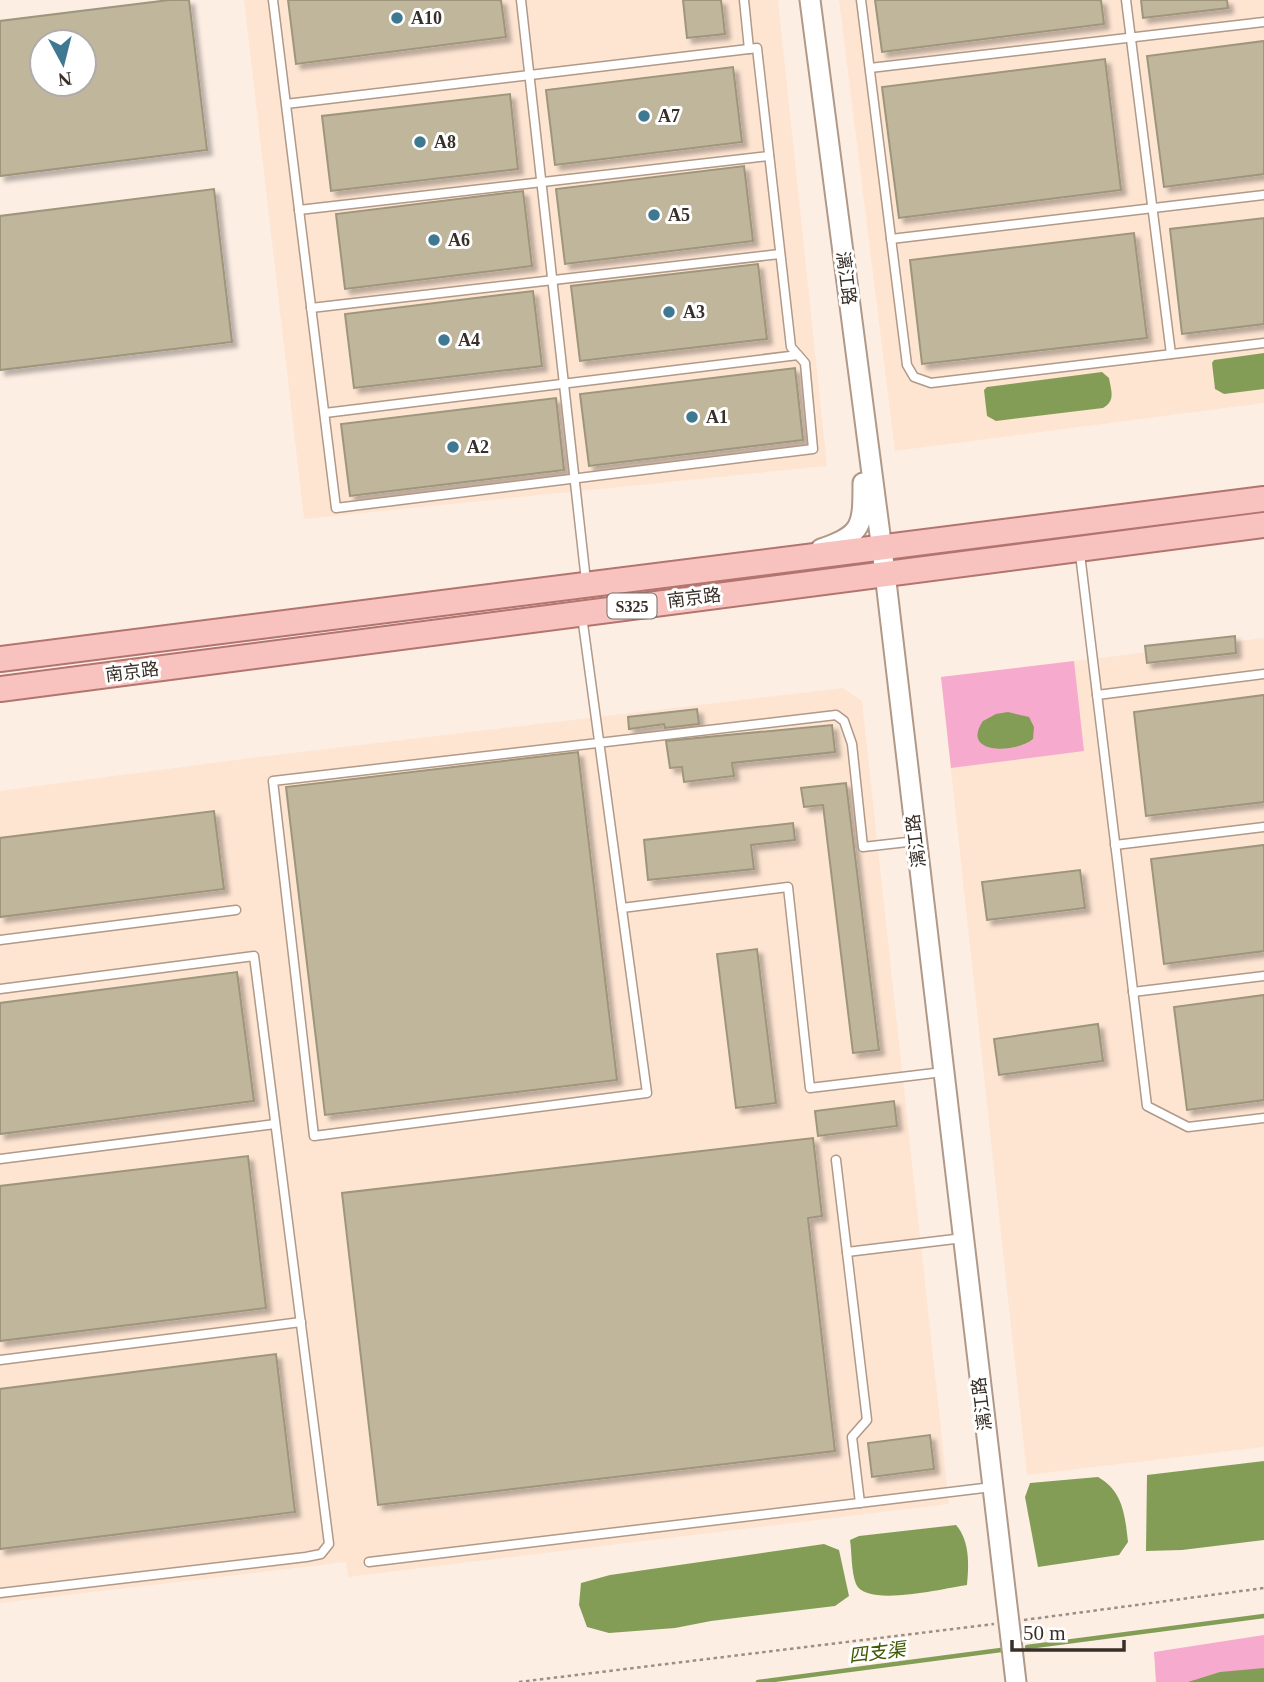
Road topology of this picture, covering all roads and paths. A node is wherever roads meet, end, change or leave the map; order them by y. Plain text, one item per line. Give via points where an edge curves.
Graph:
1 (273, 0) edge
2 (520, 0) edge
3 (744, 0) edge
4 (810, 0) edge
5 (861, 0) edge
6 (1126, 0) edge
7 (1264, 22) edge
8 (1131, 37) junction
9 (750, 49) junction
10 (870, 68) junction
11 (529, 76) junction
12 (286, 104) junction
13 (769, 156) junction
14 (541, 182) junction
15 (1264, 195) edge
16 (1152, 208) junction
17 (299, 210) junction
18 (891, 239) junction
19 (780, 254) junction
20 (552, 280) junction
21 (311, 307) junction
22 (1264, 343) edge
23 (1171, 354) junction
24 (798, 355) junction
25 (564, 384) junction
26 (862, 401) junction
27 (325, 413) junction
28 (575, 478) junction
29 (1264, 499) edge
30 (1264, 524) edge
31 (881, 546) junction
32 (1080, 548) junction
33 (793, 558) junction
34 (885, 573) junction
35 (587, 584) junction
36 (582, 613) junction
37 (0, 659) edge
38 (1264, 674) edge
39 (0, 689) edge
40 (1097, 695) junction
41 (599, 742) junction
42 (1264, 827) edge
43 (916, 841) junction
44 (1115, 845) junction
45 (622, 908) junction
46 (236, 910) dead end
47 (0, 940) edge
48 (1264, 976) edge
49 (0, 989) edge
50 (1133, 992) junction
51 (943, 1072) junction
52 (1264, 1118) edge
53 (275, 1124) junction
54 (0, 1159) edge
55 (835, 1160) dead end
56 (963, 1238) junction
57 (847, 1252) junction
58 (300, 1322) junction
59 (0, 1360) edge
60 (992, 1487) junction
61 (860, 1503) junction
62 (369, 1562) dead end
63 (1264, 1588) edge
64 (0, 1593) edge
65 (1009, 1622) junction
66 (519, 1682) edge
67 (1016, 1682) edge

1 - 12 lane
2 - 11 lane
3 - 9 lane
4 - 26 street, 漓江路
5 - 10 lane
6 - 8 lane
7 - 8 lane
8 - 10 lane
8 - 16 lane
9 - 11 lane
9 - 13 lane via 757,48
10 - 18 lane
11 - 12 lane
11 - 14 lane
12 - 17 lane
13 - 14 lane
13 - 19 lane
14 - 17 lane
14 - 20 lane
15 - 16 lane
16 - 18 lane
16 - 23 lane
17 - 21 lane
18 - 23 lane via 907,365 914,377 931,383
19 - 20 lane
19 - 24 lane via 791,347
20 - 21 lane
20 - 25 lane
21 - 27 lane
22 - 23 lane
24 - 25 lane
24 - 28 lane via 805,363 813,449
25 - 27 lane
25 - 28 lane
26 - 31 street, 漓江路
26 - 33 street via 861,520 845,541
27 - 28 lane via 337,508
28 - 35 lane
29 - 31 main road, 南京路 / S325
30 - 32 main road, 南京路 / S325
31 - 33 main road, 南京路 / S325
31 - 34 street, 漓江路
32 - 34 main road, 南京路 / S325
32 - 40 lane
33 - 35 main road, 南京路 / S325
34 - 36 main road, 南京路 / S325
34 - 43 street, 漓江路
35 - 37 main road, 南京路 / S325
36 - 39 main road, 南京路 / S325
36 - 41 lane
38 - 40 lane
40 - 44 lane
41 - 43 lane via 836,715 844,721 852,744 863,847
41 - 45 lane
41 - 45 lane via 273,781 314,1136 647,1093
42 - 44 lane
43 - 51 street, 漓江路
44 - 50 lane
45 - 51 lane via 788,887 810,1088
46 - 47 lane
48 - 50 lane
49 - 53 lane via 254,956
50 - 52 lane via 1147,1106 1188,1127
51 - 56 street, 漓江路
53 - 54 lane
53 - 58 lane
55 - 57 lane
56 - 57 lane
56 - 60 street, 漓江路
57 - 61 lane via 867,1420 852,1437
58 - 59 lane
58 - 64 lane via 328,1544 321,1553
60 - 61 lane
60 - 65 street, 漓江路
61 - 62 lane
63 - 65 path
65 - 66 path
65 - 67 street, 漓江路

